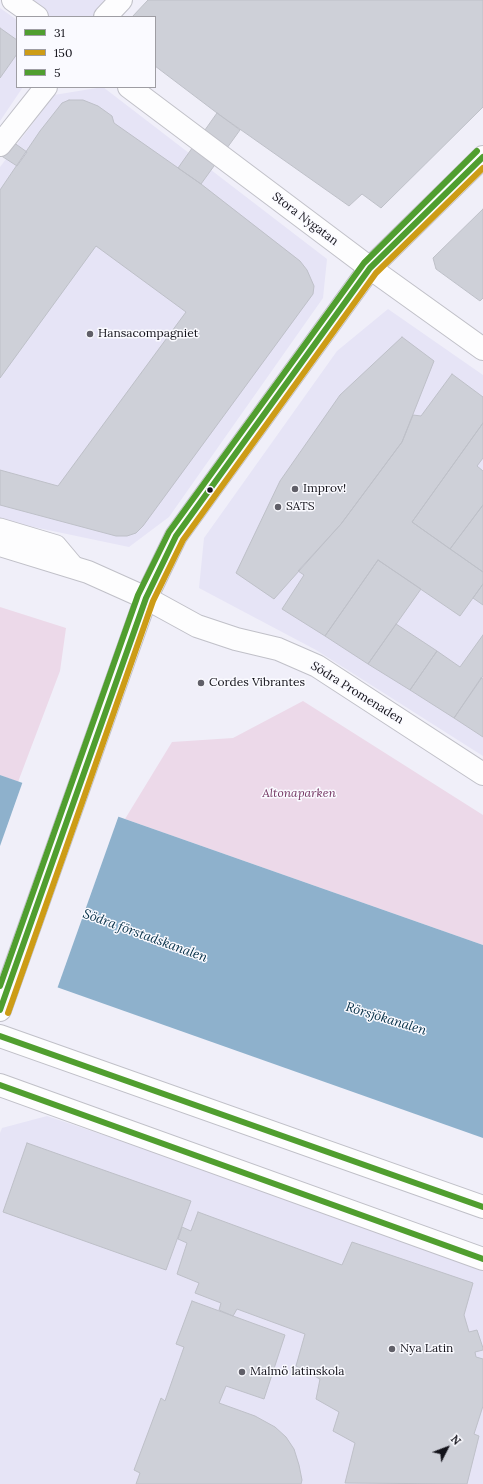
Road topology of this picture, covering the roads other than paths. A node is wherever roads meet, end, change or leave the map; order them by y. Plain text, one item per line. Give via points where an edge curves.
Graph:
1 (13, 0) edge
2 (121, 0) edge
3 (36, 16) edge
4 (106, 16) edge
5 (45, 88) edge
6 (129, 88) edge
7 (0, 145) edge
8 (483, 157) edge
9 (370, 268) junction
10 (483, 349) edge
11 (0, 527) edge
12 (0, 545) edge
13 (78, 569) junction
14 (146, 598) junction
15 (483, 774) edge
16 (0, 1010) edge
17 (0, 1036) edge
18 (0, 1085) edge
19 (483, 1207) edge
20 (483, 1259) edge

1 - 3 street
2 - 4 street
5 - 7 street
6 - 9 street, Stora Nygatan
8 - 9 street
9 - 10 street, Stora Nygatan
9 - 14 street via 176,536
11 - 13 lane via 57,544
12 - 13 street, Södra Promenaden
13 - 14 street, Södra Promenaden
14 - 15 street, Södra Promenaden via 197,626 278,649 317,666
14 - 16 street
17 - 19 street
18 - 20 street

